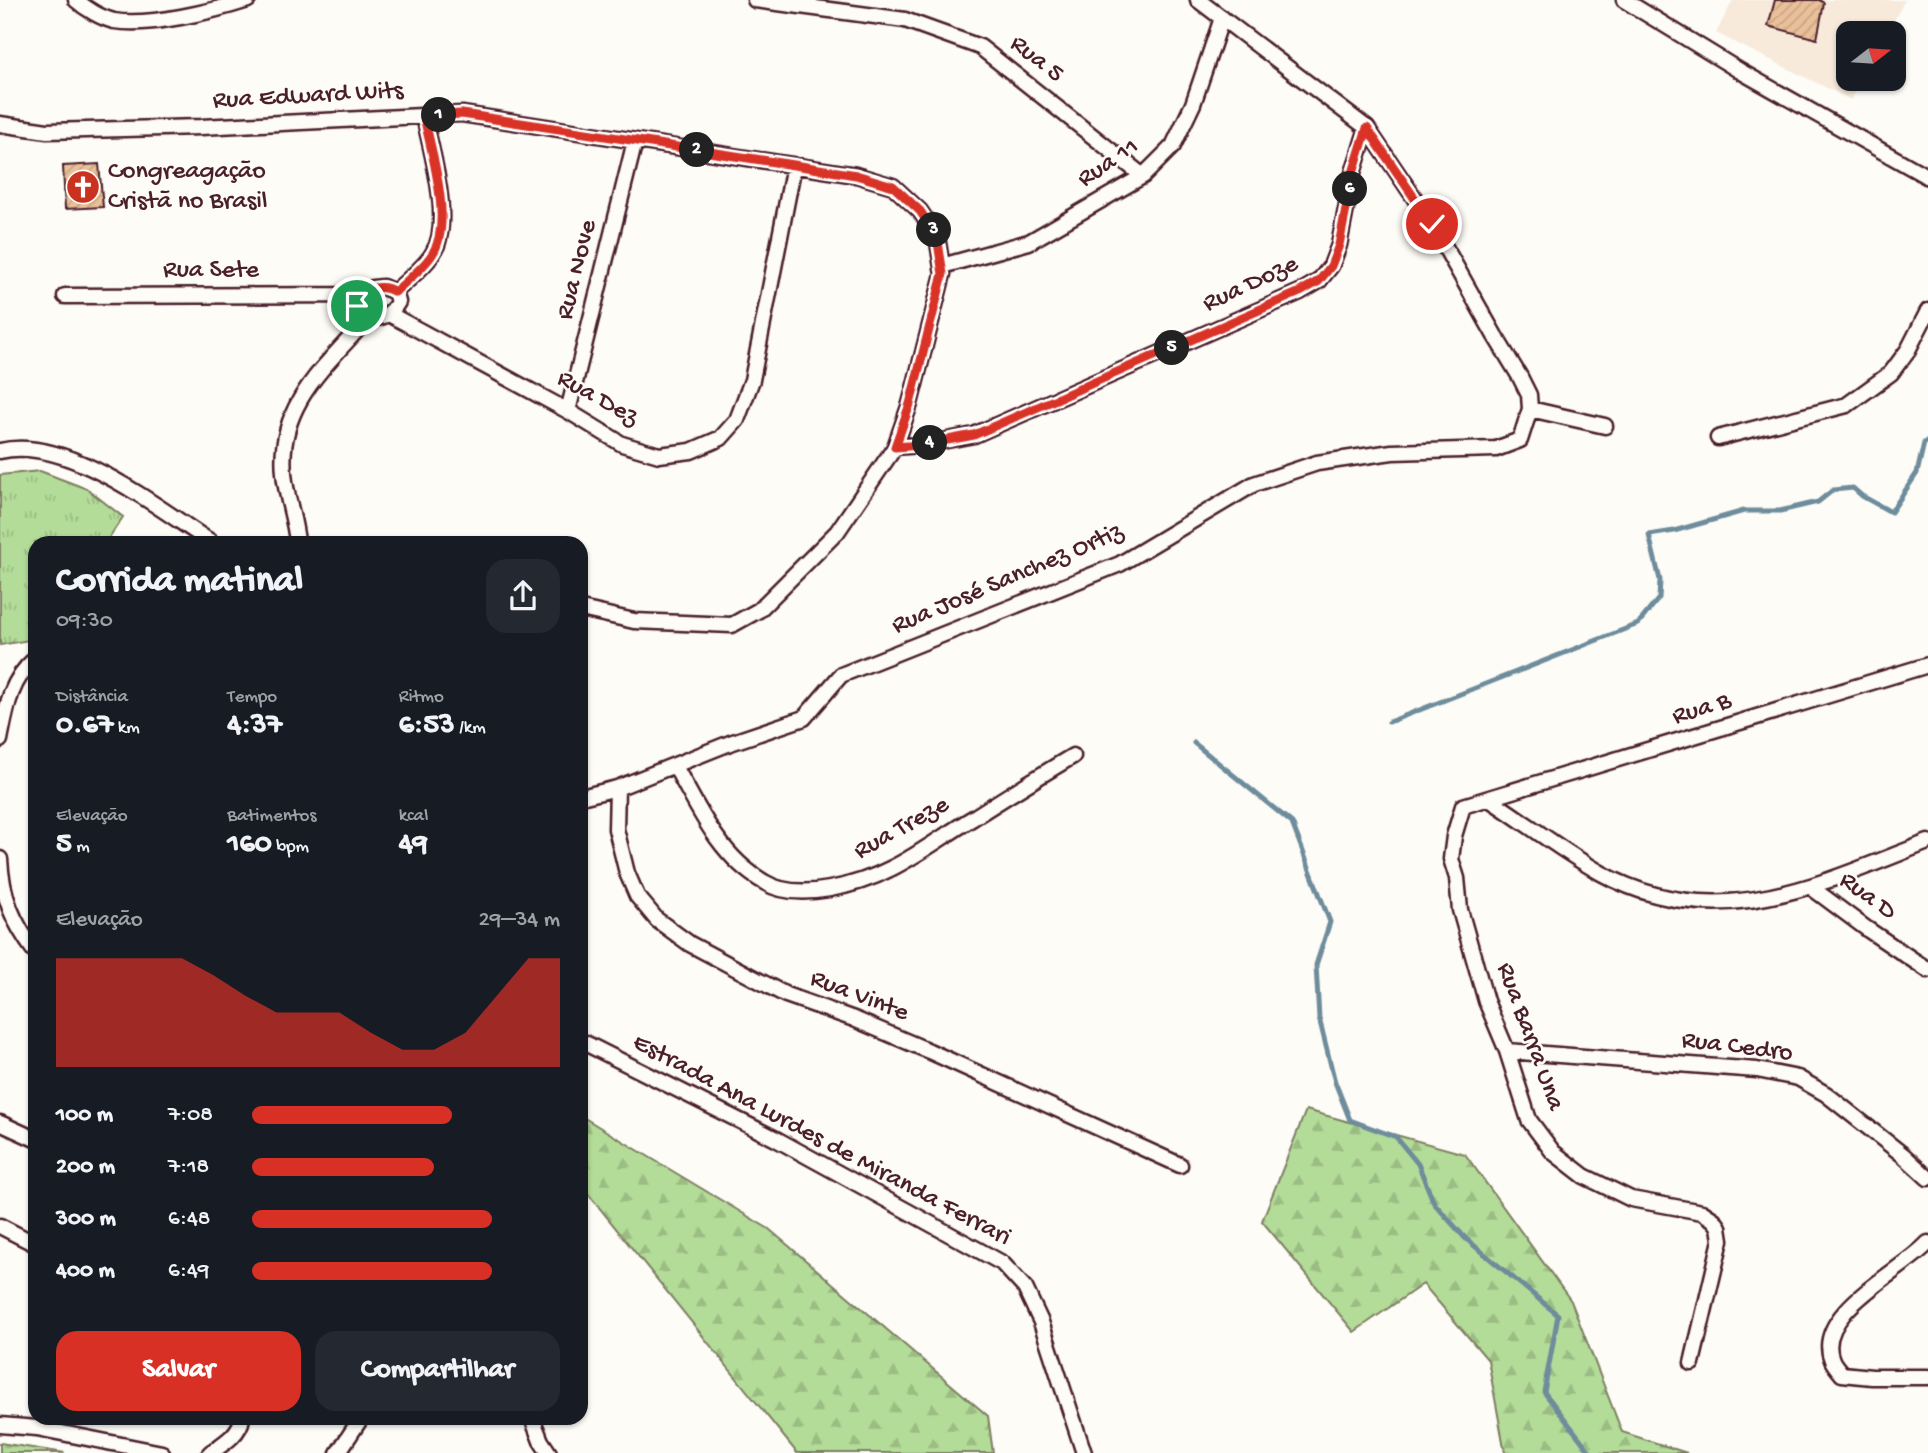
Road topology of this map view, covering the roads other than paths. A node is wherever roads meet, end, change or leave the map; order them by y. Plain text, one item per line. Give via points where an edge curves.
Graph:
1 (76, 0) edge
2 (248, 0) edge
3 (755, 0) edge
4 (1198, 0) edge
5 (1624, 0) edge
6 (1222, 18) junction
7 (424, 116) junction
8 (0, 124) edge
9 (1367, 128) junction
10 (635, 141) junction
11 (794, 165) junction
12 (1143, 176) junction
13 (1928, 177) edge
14 (942, 266) junction
15 (395, 292) junction
16 (358, 295) junction
17 (65, 296) dead end
18 (1928, 311) edge
19 (389, 314) junction
20 (368, 318) junction
21 (1530, 410) junction
22 (568, 411) junction
23 (1605, 426) dead end
24 (1718, 438) dead end
25 (895, 447) junction
26 (0, 451) edge
27 (202, 536) edge
28 (297, 536) edge
29 (588, 611) edge
30 (1928, 665) edge
31 (28, 666) edge
32 (0, 740) edge
33 (1073, 756) dead end
34 (675, 765) junction
35 (617, 788) junction
36 (588, 795) edge
37 (1489, 799) junction
38 (1928, 842) edge
39 (0, 859) edge
40 (1812, 888) junction
41 (28, 942) edge
42 (1928, 970) edge
43 (588, 1045) edge
44 (1507, 1051) junction
45 (0, 1123) edge
46 (28, 1136) edge
47 (1180, 1166) dead end
48 (1928, 1178) edge
49 (0, 1226) edge
50 (28, 1240) edge
51 (1928, 1243) edge
52 (1692, 1363) dead end
53 (1928, 1377) edge
54 (0, 1425) edge
55 (241, 1425) edge
56 (356, 1425) edge
57 (535, 1425) edge
58 (162, 1453) edge
59 (210, 1453) edge
60 (338, 1453) edge
61 (549, 1453) edge
62 (1084, 1453) edge

1 - 2 street via 113,20 150,22
3 - 12 street, Rua 5 via 905,20 980,47
4 - 6 street
5 - 13 street
6 - 9 street
6 - 12 street, Rua 11 via 1173,146
7 - 8 street, Rua Edward Wits via 47,131
7 - 10 street via 462,114
7 - 15 street, Rua Edward Wits via 442,223 434,253
9 - 21 street via 1432,224 1520,377
9 - 25 street, Rua Doze via 1339,245 1319,281 974,435
10 - 11 street
10 - 22 street, Rua Nove
11 - 14 street via 893,186 920,211 937,236
11 - 22 street, Rua Dez via 752,380 737,421 720,438 691,451 659,456 622,444
12 - 14 street, Rua 11 via 1029,242
14 - 25 street via 910,404
15 - 16 street via 383,287
15 - 19 street, Rua Edward Wits via 398,302
16 - 17 street, Rua Sete
16 - 20 street via 359,310
18 - 24 street via 1891,373 1847,405
19 - 20 street
19 - 22 street, Rua Dez
20 - 28 street via 307,387 284,438 284,474
21 - 23 street
21 - 34 street, Rua José Sanchez Ortiz via 1520,440 1496,449 1392,452 1317,463 1254,484 1120,564 842,675 804,718
25 - 29 street via 837,533 759,610 732,625 634,621
26 - 27 street via 41,449 83,463
30 - 37 street, Rua B
31 - 32 street via 8,699
33 - 34 street, Rua Treze via 891,869 845,886 810,891 766,884 746,870 713,834
34 - 35 street, Rua José Sanchez Ortiz
35 - 36 street, Rua José Sanchez Ortiz
35 - 47 street, Rua Vinte via 616,828 626,873 657,920 690,944 786,995 929,1051
37 - 40 street via 1602,873 1657,896 1707,904
37 - 44 street, Rua Barra Una via 1463,806 1451,859 1486,1000
38 - 40 street
39 - 41 street via 7,903
40 - 42 street, Rua D
43 - 62 street, Estrada Ana Lurdes de Miranda Ferrari via 776,1139 1002,1263 1025,1288 1041,1322
44 - 48 street, Rua Cedro via 1757,1070 1798,1078 1826,1094
44 - 52 street, Rua Barra Una via 1529,1120 1553,1152 1584,1176 1631,1199 1702,1212 1719,1227 1721,1240
45 - 46 street
49 - 50 street
51 - 53 street via 1860,1296 1834,1326 1830,1342 1832,1360 1842,1374
54 - 58 street
55 - 59 street via 229,1441
56 - 60 street
57 - 61 street

